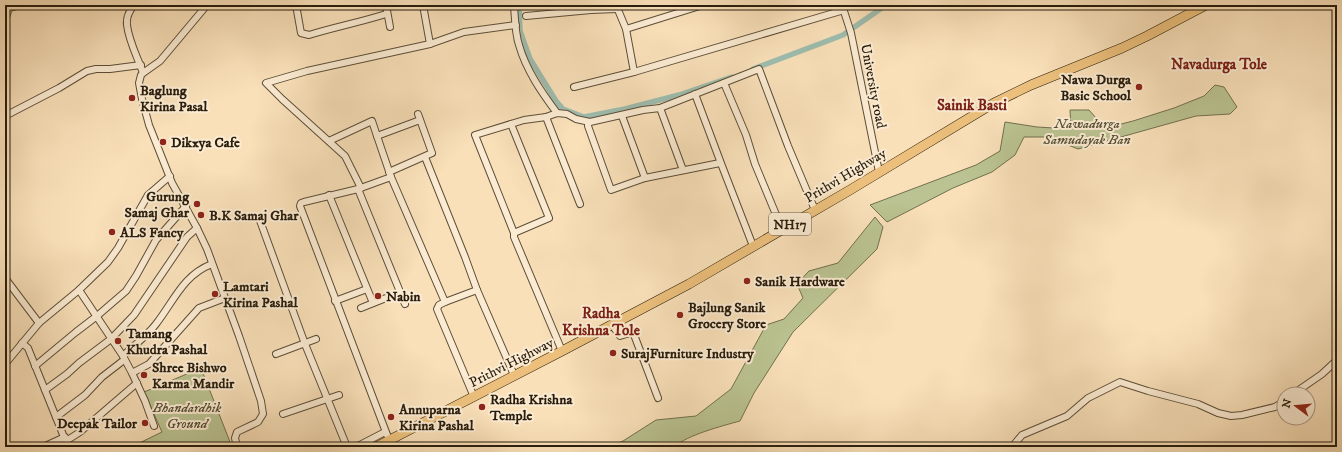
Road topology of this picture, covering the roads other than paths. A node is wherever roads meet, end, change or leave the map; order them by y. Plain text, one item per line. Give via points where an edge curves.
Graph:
1 (134, 5) edge
2 (207, 5) edge
3 (296, 5) edge
4 (386, 5) edge
5 (423, 5) edge
6 (514, 5) edge
7 (703, 5) edge
8 (1206, 5) edge
9 (617, 7) edge
10 (843, 7) edge
11 (386, 14) junction
12 (526, 16) dead end
13 (516, 25) junction
14 (390, 27) dead end
15 (626, 29) junction
16 (430, 44) junction
17 (141, 65) junction
18 (634, 72) junction
19 (143, 73) junction
20 (724, 83) junction
21 (574, 88) dead end
22 (695, 94) junction
23 (660, 108) junction
24 (557, 113) junction
25 (5, 116) edge
26 (622, 116) junction
27 (546, 117) junction
28 (590, 122) junction
29 (511, 124) junction
30 (376, 136) junction
31 (329, 141) junction
32 (426, 157) junction
33 (720, 163) junction
34 (683, 170) junction
35 (879, 172) junction
36 (390, 175) junction
37 (170, 176) junction
38 (645, 178) junction
39 (359, 188) junction
40 (329, 196) junction
41 (580, 204) dead end
42 (186, 206) junction
43 (815, 210) junction
44 (259, 218) dead end
45 (197, 228) junction
46 (782, 229) junction
47 (514, 233) junction
48 (753, 246) junction
49 (212, 264) junction
50 (5, 278) edge
51 (367, 289) junction
52 (79, 290) junction
53 (477, 290) junction
54 (225, 298) junction
55 (386, 298) dead end
56 (335, 301) junction
57 (445, 302) junction
58 (373, 303) junction
59 (405, 304) dead end
60 (361, 308) dead end
61 (97, 316) junction
62 (39, 324) junction
63 (612, 325) junction
64 (110, 339) junction
65 (316, 339) dead end
66 (22, 342) junction
67 (305, 344) junction
68 (562, 351) junction
69 (276, 354) dead end
70 (123, 358) junction
71 (6, 360) edge
72 (1337, 360) edge
73 (35, 366) junction
74 (132, 373) junction
75 (514, 376) junction
76 (137, 383) junction
77 (1305, 386) edge
78 (45, 390) junction
79 (339, 396) dead end
80 (474, 397) junction
81 (658, 398) dead end
82 (328, 399) junction
83 (1276, 407) edge
84 (283, 414) dead end
85 (56, 417) junction
86 (154, 426) dead end
87 (387, 436) junction
88 (67, 442) edge
89 (44, 447) edge
90 (237, 447) edge
91 (347, 447) edge
92 (356, 447) edge
93 (376, 447) edge
94 (1012, 447) edge

1 - 17 street via 129,10 126,24
2 - 19 street via 160,61
3 - 11 street via 301,33 304,34
4 - 11 street
5 - 16 street
6 - 13 street
7 - 15 street
8 - 35 highway, Prithvi Highway / NH17 via 1122,48 994,102
9 - 12 street
9 - 15 street
10 - 18 street
10 - 35 street, University road via 851,34
11 - 14 street
13 - 16 street via 464,32
13 - 24 street via 519,45 529,68
15 - 18 street
16 - 31 street via 266,83
17 - 19 street
17 - 25 street via 86,71
18 - 21 street
19 - 37 street via 139,83 142,99 149,125
20 - 22 street
20 - 43 street via 760,69
20 - 46 street
22 - 23 street
22 - 33 street
23 - 26 street
23 - 34 street
24 - 27 street
24 - 28 street
26 - 28 street
26 - 38 street
27 - 29 street
27 - 41 street
28 - 38 street via 588,126 611,190
29 - 47 street via 549,218
29 - 47 street via 475,134
30 - 31 street via 372,121
30 - 32 street via 419,117 432,153
30 - 36 street
31 - 39 street via 347,159
32 - 36 street
32 - 53 street
33 - 34 street
33 - 48 street
34 - 38 street
35 - 43 highway, Prithvi Highway / NH17
36 - 39 street
36 - 57 street
37 - 42 street
37 - 52 street via 148,195 108,262
39 - 40 street
39 - 59 street
40 - 51 street
40 - 56 street via 301,203 300,208
42 - 45 street
42 - 61 street via 156,240 126,291
43 - 46 highway, Prithvi Highway / NH17
44 - 67 street
45 - 49 street
45 - 64 street via 187,237 134,315
46 - 48 highway, Prithvi Highway / NH17
47 - 68 street
48 - 63 highway, Prithvi Highway / NH17
49 - 54 street
49 - 70 street via 189,278 156,325
50 - 62 street
51 - 56 street
51 - 58 street
52 - 61 street
52 - 62 street
53 - 57 street
53 - 75 street
54 - 74 street via 199,308 149,364
54 - 90 street via 261,401 262,414 258,422 237,432
55 - 58 street
56 - 87 street
57 - 80 street via 437,309
58 - 60 street
61 - 64 street
61 - 73 street
62 - 66 street
63 - 68 highway, Prithvi Highway / NH17
63 - 81 street via 620,336 633,332
64 - 70 street
64 - 78 street
65 - 67 street
66 - 71 street
66 - 73 street via 28,348
67 - 69 street
67 - 82 street
68 - 75 highway, Prithvi Highway / NH17
70 - 74 street
70 - 85 street via 85,396
72 - 77 street
73 - 78 street
74 - 76 street
75 - 80 highway, Prithvi Highway / NH17
76 - 86 street
76 - 88 street
78 - 85 street
79 - 82 street
80 - 87 highway, Prithvi Highway / NH17
82 - 84 street
82 - 91 street
83 - 94 street via 1231,416 1120,382 1088,398 1066,416 1022,435
85 - 88 street
87 - 92 street
87 - 93 highway, Prithvi Highway / NH17
88 - 89 street

